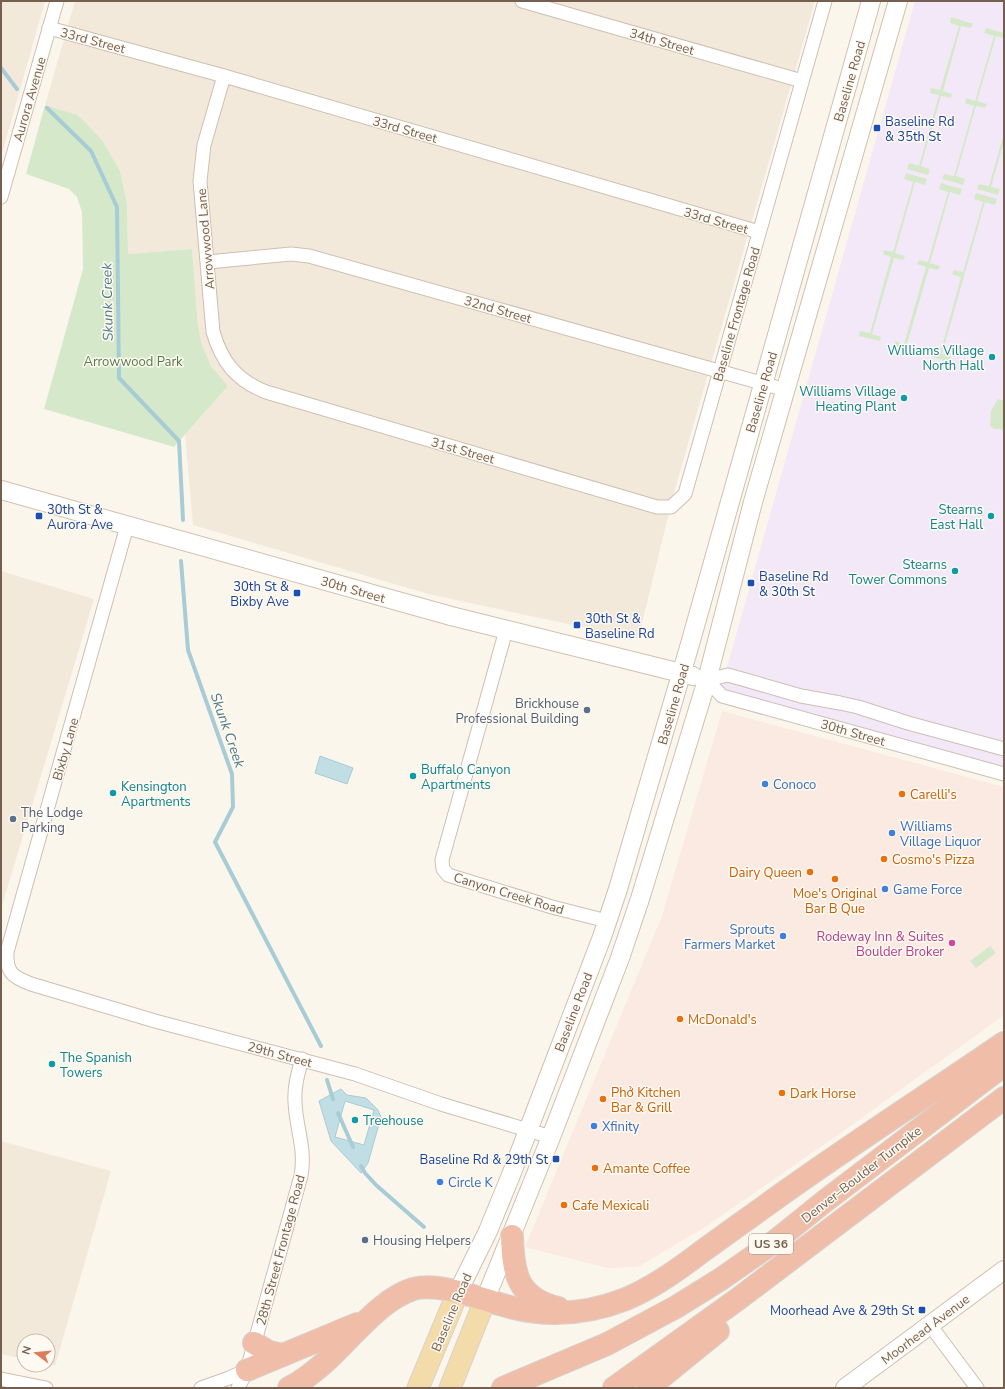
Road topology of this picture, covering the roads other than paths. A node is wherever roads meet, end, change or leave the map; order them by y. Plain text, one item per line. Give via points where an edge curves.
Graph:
1 (57, 1) edge
2 (522, 1) edge
3 (825, 1) edge
4 (871, 1) edge
5 (898, 1) edge
6 (49, 28) junction
7 (224, 76) junction
8 (802, 81) junction
9 (4, 173) edge
10 (1, 197) edge
11 (759, 232) junction
12 (208, 262) junction
13 (720, 372) junction
14 (763, 383) junction
15 (256, 388) joint
16 (786, 390) junction
17 (1, 490) edge
18 (671, 508) joint
19 (127, 526) junction
20 (506, 630) junction
21 (682, 674) junction
22 (707, 680) junction
23 (1004, 749) edge
24 (1004, 774) edge
25 (607, 921) junction
26 (10, 972) joint
27 (1004, 1043) edge
28 (302, 1059) junction
29 (1004, 1065) edge
30 (1004, 1098) edge
31 (987, 1111) junction
32 (528, 1130) junction
33 (552, 1137) junction
34 (512, 1236) junction
35 (1004, 1270) edge
36 (458, 1292) junction
37 (485, 1300) junction
38 (583, 1311) junction
39 (369, 1318) junction
40 (930, 1325) junction
41 (254, 1343) junction
42 (283, 1355) junction
43 (1, 1378) edge
44 (243, 1379) edge
45 (509, 1386) edge
46 (46, 1388) edge
47 (201, 1388) edge
48 (289, 1388) edge
49 (418, 1388) edge
50 (450, 1388) edge
51 (614, 1388) edge
52 (648, 1388) edge
53 (846, 1388) edge
54 (978, 1388) edge

1 - 6 street, Aurora Avenue
2 - 8 street, 34th Street
3 - 8 street, Baseline Frontage Road
4 - 14 main road, Baseline Road
5 - 16 main road, Baseline Road
6 - 7 street, 33rd Street
6 - 9 street, Aurora Avenue
7 - 11 street, 33rd Street
7 - 12 street, Arrowwood Lane via 209,123 201,162 200,181
8 - 11 street, Baseline Frontage Road
9 - 10 street, Aurora Avenue
11 - 13 street, Baseline Frontage Road
12 - 13 street, 32nd Street via 290,254 309,256
12 - 15 street, Arrowwood Lane via 214,332 221,355 236,374
13 - 14 street, 32nd Street
13 - 18 street, Baseline Frontage Road via 685,494
14 - 16 street, 32nd Street
14 - 21 main road, Baseline Road
15 - 18 street, 31st Street via 657,507
16 - 22 main road, Baseline Road via 753,502
17 - 19 main road, 30th Street
19 - 20 main road, 30th Street
19 - 26 street, Bixby Lane via 7,952 6,962
20 - 21 main road, 30th Street
20 - 25 street, Canyon Creek Road via 442,860 443,869 448,875
21 - 22 main road, 30th Street
21 - 25 main road, Baseline Road
22 - 23 street, 30th Street via 728,675 801,696 858,707
22 - 24 street, 30th Street via 722,696
22 - 33 main road, Baseline Road via 633,923
25 - 32 main road, Baseline Road
26 - 28 street, 29th Street via 19,980 155,1021
27 - 38 highway via 777,1198 671,1275 634,1296
28 - 32 street, 29th Street
28 - 41 street, 28th Street Frontage Road via 295,1097 303,1153 302,1168
29 - 45 highway, Denver–Boulder Turnpike / US 36 via 721,1280 607,1344
30 - 31 highway, Denver–Boulder Turnpike / US 36
31 - 51 highway, Denver–Boulder Turnpike / US 36 via 738,1299
31 - 52 highway via 814,1256
32 - 33 street, 29th Street
32 - 36 main road, Baseline Road via 496,1211
33 - 34 main road, Baseline Road
34 - 37 main road, Baseline Road
34 - 38 highway via 514,1268 526,1292 546,1305
35 - 40 main road, Moorhead Avenue
36 - 37 highway
36 - 39 highway via 416,1289 396,1297
36 - 49 main road, Baseline Road
37 - 38 highway via 536,1312 564,1314
37 - 50 main road, Baseline Road
39 - 42 highway
39 - 48 highway via 326,1361
40 - 53 main road, Moorhead Avenue
40 - 54 street
41 - 42 highway via 269,1352
41 - 44 street, 28th Street Frontage Road
42 - 44 highway
43 - 46 street
44 - 47 street via 230,1378

